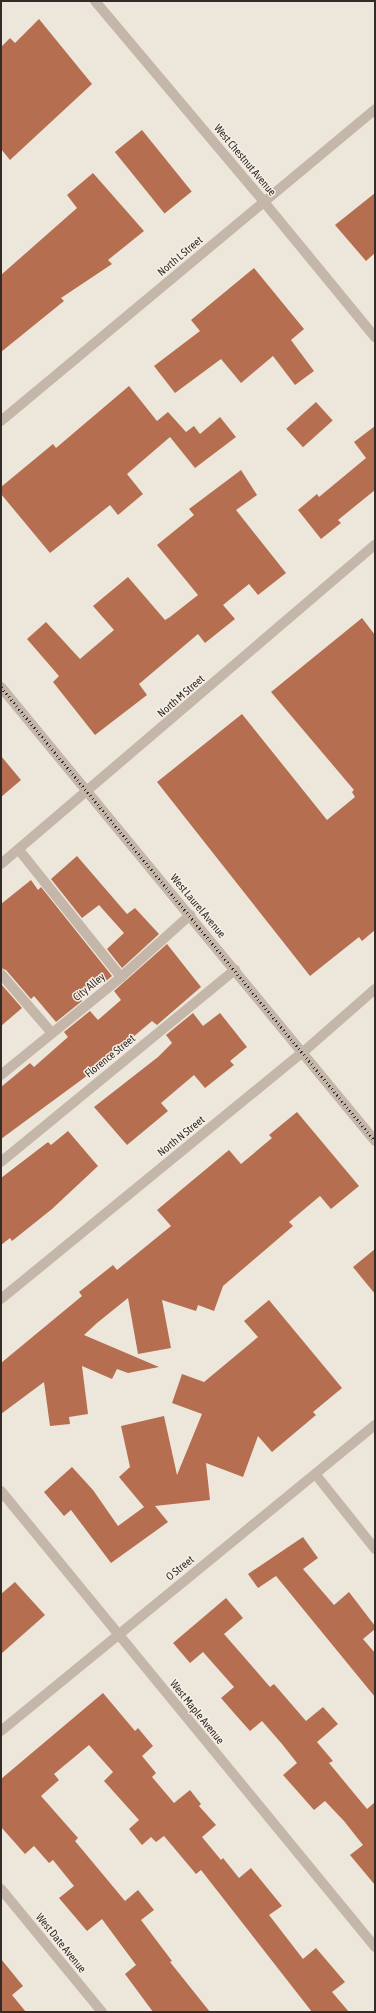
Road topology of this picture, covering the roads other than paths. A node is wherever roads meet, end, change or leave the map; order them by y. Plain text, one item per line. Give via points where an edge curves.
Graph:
1 (95, 1) edge
2 (375, 110) edge
3 (264, 202) junction
4 (375, 337) edge
5 (1, 421) edge
6 (375, 545) edge
7 (1, 687) edge
8 (86, 792) junction
9 (19, 850) junction
10 (1, 864) edge
11 (190, 915) junction
12 (235, 970) junction
13 (1, 974) edge
14 (121, 977) junction
15 (375, 989) edge
16 (52, 1033) junction
17 (302, 1052) junction
18 (1, 1075) edge
19 (375, 1141) edge
20 (1, 1162) edge
21 (1, 1299) edge
22 (375, 1425) edge
23 (316, 1475) junction
24 (1, 1491) edge
25 (375, 1549) edge
26 (117, 1633) junction
27 (1, 1731) edge
28 (1, 1889) edge
29 (375, 1947) edge
30 (102, 2012) edge

1 - 3 street, West Chestnut Avenue
2 - 3 street, North L Street
3 - 4 street, West Chestnut Avenue
3 - 5 street, North L Street
6 - 8 street, North M Street
7 - 8 street, West Laurel Avenue
8 - 9 street, North M Street
8 - 11 street, West Laurel Avenue
9 - 10 street, North M Street
9 - 14 street
11 - 12 street, West Laurel Avenue
11 - 14 street, City Alley
12 - 17 street, West Laurel Avenue
12 - 20 street, Florence Street
13 - 16 street
14 - 16 street, City Alley
15 - 17 street, North N Street
16 - 18 street, City Alley
17 - 19 street, West Laurel Avenue
17 - 21 street, North N Street
22 - 23 street, O Street
23 - 25 street
23 - 26 street, O Street
24 - 26 street, West Maple Avenue
26 - 27 street, O Street
26 - 29 street, West Maple Avenue
28 - 30 street, West Date Avenue

